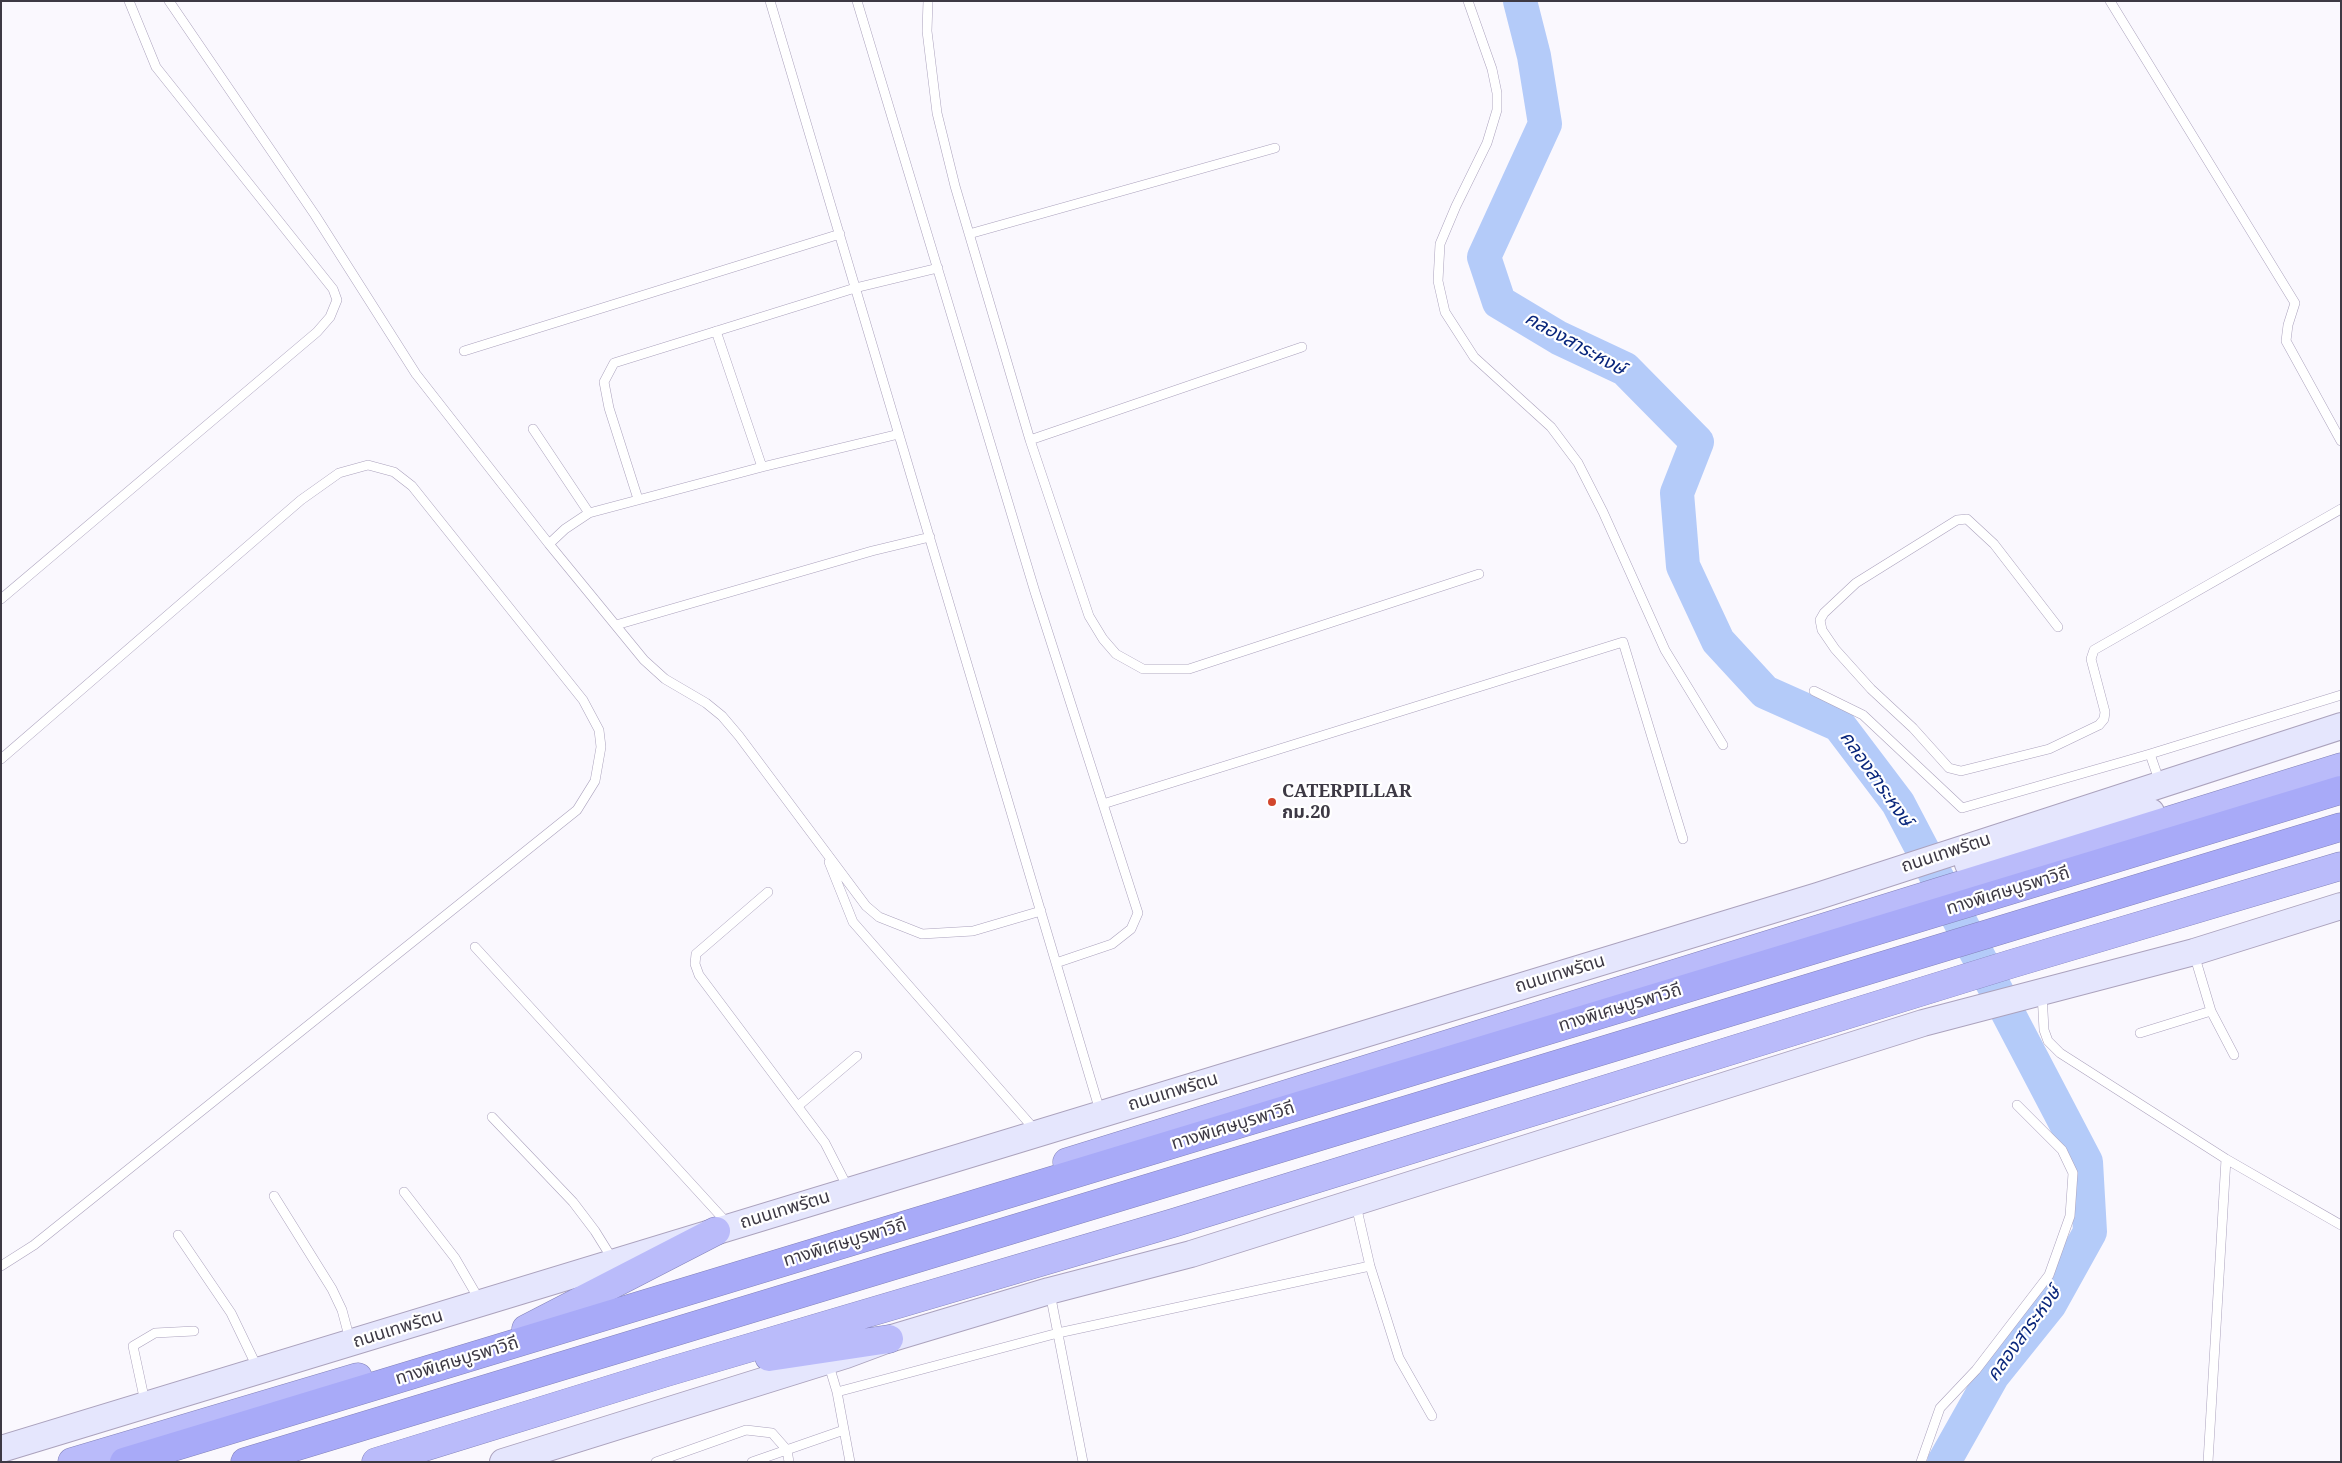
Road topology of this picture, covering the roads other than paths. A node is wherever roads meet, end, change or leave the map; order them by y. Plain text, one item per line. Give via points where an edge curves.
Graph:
1 (129, 1) edge
2 (169, 1) edge
3 (770, 1) edge
4 (858, 1) edge
5 (928, 1) edge
6 (1468, 1) edge
7 (2110, 1) edge
8 (1275, 148) dead end
9 (840, 234) junction
10 (969, 234) junction
11 (938, 268) junction
12 (855, 288) junction
13 (716, 331) junction
14 (1302, 347) dead end
15 (464, 351) dead end
16 (533, 429) dead end
17 (899, 434) junction
18 (1030, 440) junction
19 (2341, 441) edge
20 (762, 467) junction
21 (638, 499) junction
22 (2341, 509) edge
23 (589, 512) junction
24 (930, 537) junction
25 (549, 544) junction
26 (1479, 574) dead end
27 (1, 599) edge
28 (616, 625) junction
29 (2058, 626) dead end
30 (1814, 691) dead end
31 (2341, 695) edge
32 (2341, 726) edge
33 (1723, 744) dead end
34 (2150, 754) junction
35 (2341, 754) edge
36 (1, 759) edge
37 (2341, 767) edge
38 (2160, 783) junction
39 (2341, 790) edge
40 (1103, 804) junction
41 (2341, 827) edge
42 (1683, 839) dead end
43 (824, 851) junction
44 (2341, 866) edge
45 (1952, 870) junction
46 (1917, 880) junction
47 (2341, 889) edge
48 (768, 892) dead end
49 (2341, 906) edge
50 (1040, 910) junction
51 (2185, 945) junction
52 (475, 947) dead end
53 (1056, 963) junction
54 (2029, 995) junction
55 (2211, 1011) junction
56 (2140, 1033) dead end
57 (2234, 1055) dead end
58 (858, 1056) dead end
59 (2017, 1105) dead end
60 (798, 1106) junction
61 (1101, 1114) junction
62 (492, 1117) dead end
63 (1038, 1133) junction
64 (2226, 1159) junction
65 (849, 1190) junction
66 (404, 1192) dead end
67 (274, 1196) dead end
68 (1355, 1202) junction
69 (2341, 1225) edge
70 (723, 1228) junction
71 (178, 1235) dead end
72 (614, 1262) junction
73 (1, 1266) edge
74 (1370, 1266) junction
75 (1049, 1291) junction
76 (482, 1303) junction
77 (526, 1329) junction
78 (194, 1331) dead end
79 (1058, 1333) junction
80 (889, 1339) junction
81 (351, 1343) junction
82 (827, 1360) junction
83 (259, 1372) junction
84 (664, 1374) junction
85 (837, 1392) junction
86 (146, 1405) junction
87 (1432, 1416) dead end
88 (844, 1430) junction
89 (1, 1449) edge
90 (787, 1450) junction
91 (72, 1462) edge
92 (124, 1462) edge
93 (245, 1462) edge
94 (376, 1462) edge
95 (503, 1462) edge
96 (656, 1462) edge
97 (752, 1462) edge
98 (789, 1462) edge
99 (850, 1462) edge
100 (1083, 1462) edge
101 (1921, 1462) edge
102 (2208, 1462) edge

1 - 27 lane via 156,66 333,288 337,300 330,317 317,332
2 - 25 lane via 315,214 416,374
3 - 9 lane
4 - 11 lane
5 - 10 lane via 926,31 937,112
6 - 33 lane via 1492,69 1497,110 1487,143 1440,244 1438,281 1445,312 1474,357 1551,427 1578,463 1665,650
7 - 19 lane via 2296,303 2286,341
8 - 10 lane
9 - 12 lane
9 - 15 lane
10 - 18 lane
11 - 12 lane
11 - 40 lane via 1035,592
12 - 13 lane
12 - 17 lane
13 - 20 lane
13 - 21 lane via 614,363 604,382
14 - 18 lane
16 - 23 lane
17 - 20 lane
17 - 24 lane
18 - 26 lane via 1089,616 1116,654 1143,669 1189,669
20 - 21 lane
21 - 23 lane
22 - 29 lane via 2094,650 2091,659 2105,712 2099,725 2049,749 1961,771 1949,768 1871,689 1834,649 1822,630 1820,620 1856,583 1957,520 1967,519 1994,544
23 - 25 lane
24 - 28 lane
24 - 50 lane
25 - 28 lane
28 - 43 lane via 644,660 665,679 722,716
30 - 34 lane via 1863,715 1962,808
31 - 34 lane
32 - 38 main road, ถนนเทพรัตน
34 - 38 lane
35 - 45 main road
36 - 73 lane via 301,500 339,473 368,465 394,472 412,486 583,700 599,730 601,747 595,781 577,810 42,1238
37 - 45 highway, ถนนเทพรัตน
38 - 45 main road, ถนนเทพรัตน
39 - 92 highway, ทางพิเศษบูรพาวิถี
40 - 42 lane via 1623,642
40 - 53 lane via 1138,913 1131,929 1112,944
41 - 93 highway, ทางพิเศษบูรพาวิถี
43 - 50 lane via 866,906 879,917 922,934 973,931
43 - 63 lane via 853,922
44 - 84 highway via 2011,964 1183,1221
45 - 46 highway, ถนนเทพรัตน
45 - 46 main road, ถนนเทพรัตน
46 - 61 main road, ถนนเทพรัตน via 1818,896
46 - 77 highway, ถนนเทพรัตน
47 - 51 main road
48 - 60 lane via 696,954 694,964
49 - 51 main road
50 - 53 lane
51 - 54 main road
51 - 55 lane
52 - 70 lane
53 - 61 lane
54 - 64 lane via 2048,1041 2060,1053
54 - 68 main road via 1923,1023
55 - 56 lane
55 - 57 lane
58 - 60 lane
59 - 101 lane via 2062,1150 2073,1172 2070,1216 2049,1275 1976,1370 1940,1408
60 - 65 lane via 825,1143
61 - 63 main road, ถนนเทพรัตน
62 - 72 lane via 573,1202
63 - 65 main road, ถนนเทพรัตน
64 - 69 lane
64 - 102 lane
65 - 70 main road, ถนนเทพรัตน
66 - 76 lane via 455,1258
67 - 81 lane via 332,1289
68 - 74 lane
68 - 75 main road via 1191,1254
70 - 72 main road, ถนนเทพรัตน
70 - 77 highway
71 - 83 lane via 232,1313
72 - 76 main road, ถนนเทพรัตน
74 - 79 lane
74 - 87 lane via 1399,1358
75 - 79 lane
75 - 80 main road
76 - 81 main road, ถนนเทพรัตน
77 - 91 highway, ถนนเทพรัตน
78 - 86 lane via 155,1333 133,1346
79 - 85 lane
79 - 100 lane
80 - 82 main road
80 - 84 highway
81 - 83 main road, ถนนเทพรัตน
82 - 85 lane
82 - 95 main road
83 - 86 main road, ถนนเทพรัตน
84 - 94 highway
85 - 88 lane
86 - 89 main road, ถนนเทพรัตน
88 - 90 lane
88 - 99 lane
90 - 96 lane via 772,1433 746,1430
90 - 97 lane
90 - 98 lane

